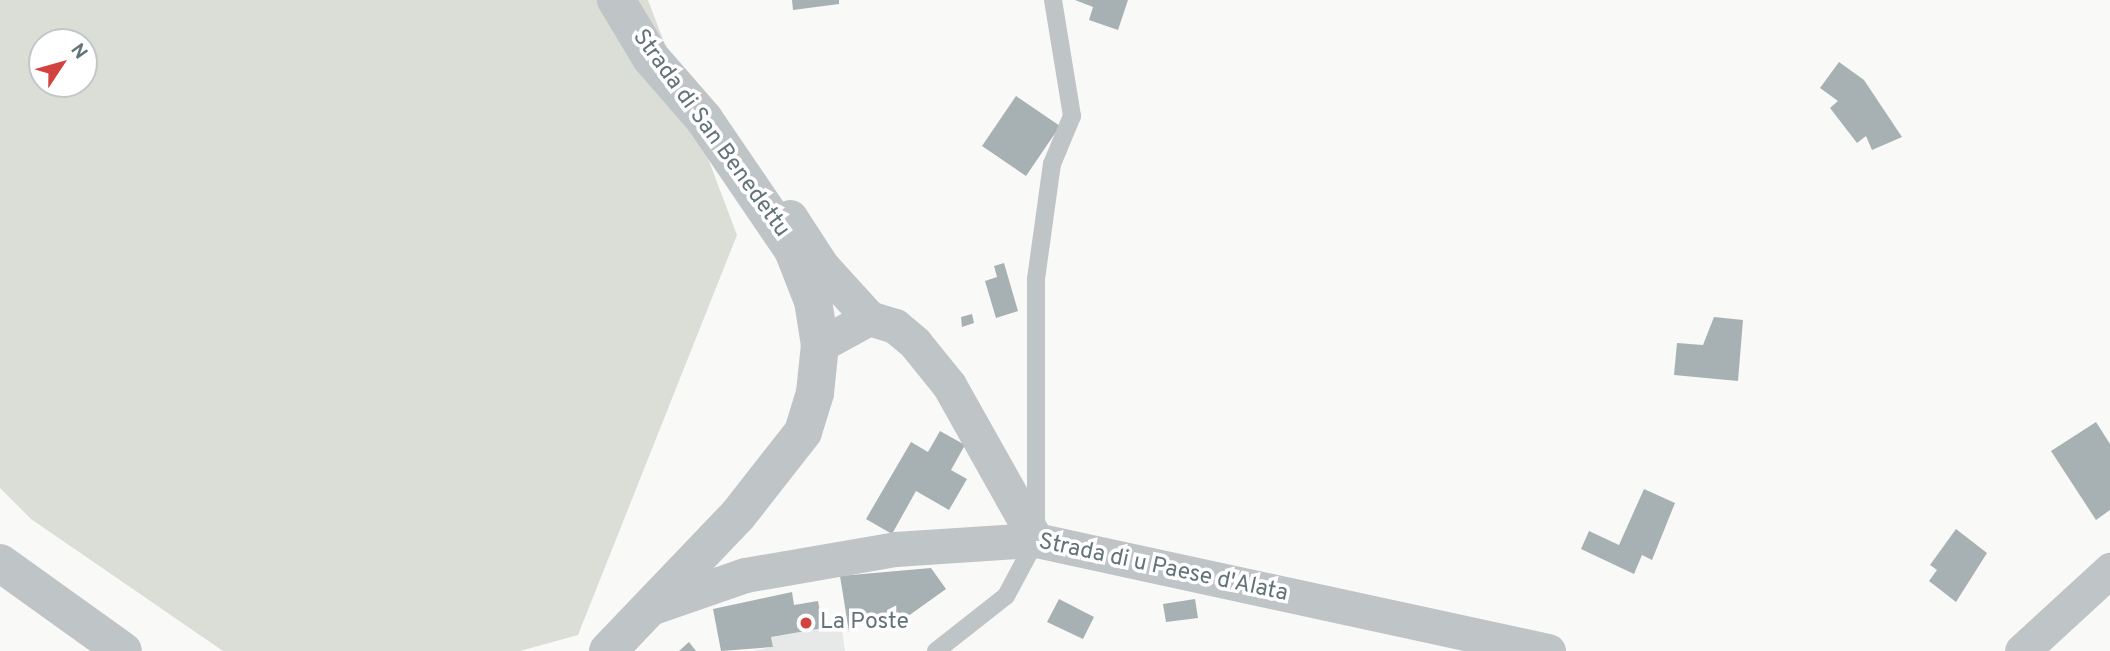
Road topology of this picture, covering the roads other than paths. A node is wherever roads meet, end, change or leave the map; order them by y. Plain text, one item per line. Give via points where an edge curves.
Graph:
1 (616, 0) edge
2 (1053, 0) edge
3 (765, 206) junction
4 (869, 318) junction
5 (820, 345) junction
6 (1036, 540) junction
7 (0, 563) edge
8 (2110, 570) edge
9 (653, 607) junction
10 (123, 651) edge
11 (608, 651) edge
12 (936, 651) edge
13 (1548, 651) edge
14 (2022, 651) edge

1 - 3 street, Strada di San Benedettu via 651,58
2 - 6 lane via 1072,117 1052,164 1036,279
3 - 4 street via 795,219 821,265
3 - 5 street, Strada di San Benedettu via 813,301
4 - 5 street
4 - 6 street via 895,326 949,385
5 - 9 street, Strada di San Benedettu via 816,393 803,432
6 - 9 street, Strada di u Paese d'Alata via 895,549 759,572
6 - 12 lane via 1006,596
6 - 13 street, Strada di u Paese d'Alata
7 - 10 street
8 - 14 street
9 - 11 street, Strada di San Benedettu

